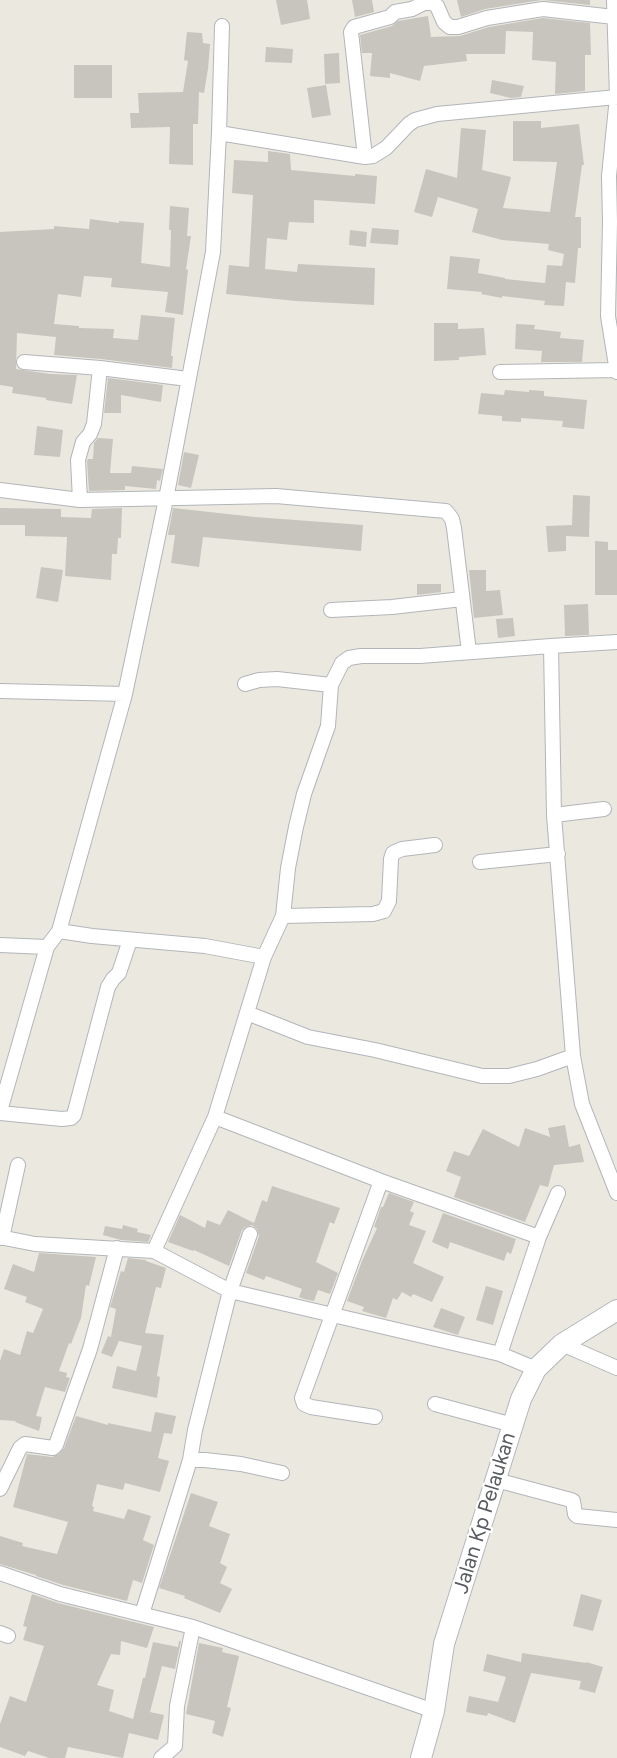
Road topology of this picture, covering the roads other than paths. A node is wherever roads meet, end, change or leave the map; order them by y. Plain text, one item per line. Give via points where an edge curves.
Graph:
1 (614, 0) edge
2 (614, 17) junction
3 (222, 26) dead end
4 (617, 97) edge
5 (219, 133) junction
6 (365, 157) junction
7 (24, 362) dead end
8 (100, 368) junction
9 (616, 370) edge
10 (500, 372) dead end
11 (189, 379) junction
12 (0, 490) edge
13 (80, 500) junction
14 (166, 500) junction
15 (462, 599) junction
16 (331, 610) dead end
17 (617, 642) edge
18 (551, 646) junction
19 (469, 652) junction
20 (245, 684) dead end
21 (331, 685) junction
22 (0, 691) edge
23 (125, 694) junction
24 (604, 809) dead end
25 (554, 815) junction
26 (435, 845) dead end
27 (558, 854) junction
28 (480, 862) dead end
29 (283, 916) junction
30 (59, 931) junction
31 (130, 940) junction
32 (0, 945) edge
33 (47, 947) junction
34 (264, 957) junction
35 (247, 1013) junction
36 (573, 1056) junction
37 (0, 1112) edge
38 (215, 1117) junction
39 (18, 1165) dead end
40 (381, 1181) junction
41 (558, 1193) dead end
42 (617, 1193) edge
43 (250, 1234) dead end
44 (1, 1237) edge
45 (538, 1237) junction
46 (117, 1248) junction
47 (154, 1251) junction
48 (230, 1291) junction
49 (617, 1310) edge
50 (332, 1314) junction
51 (562, 1344) junction
52 (500, 1354) junction
53 (617, 1368) edge
54 (536, 1369) junction
55 (435, 1404) dead end
56 (375, 1418) dead end
57 (513, 1425) junction
58 (190, 1460) junction
59 (7, 1463) edge
60 (282, 1473) dead end
61 (496, 1480) junction
62 (0, 1489) edge
63 (617, 1520) edge
64 (0, 1573) edge
65 (142, 1614) junction
66 (193, 1627) junction
67 (434, 1711) junction
68 (161, 1758) edge
69 (421, 1758) edge

1 - 2 street
2 - 4 street
2 - 6 street via 543,9 450,27 438,6 424,3 354,27 351,32
3 - 5 street
4 - 6 street via 437,114 415,120 386,148
4 - 9 street via 609,176 608,316
5 - 6 street
5 - 11 street via 213,252
7 - 8 street
8 - 11 street
8 - 13 street via 94,424 78,460
9 - 10 street
11 - 14 street
12 - 13 street
13 - 14 street
14 - 15 street via 276,496 446,511 454,528
14 - 23 street
15 - 16 street
15 - 19 street
17 - 18 street
18 - 19 street
18 - 25 street
19 - 21 street via 349,658 342,663
20 - 21 street via 277,679
21 - 29 street via 328,726 303,794
22 - 23 street
23 - 30 street
24 - 25 street
25 - 27 street
26 - 29 street via 402,849 393,854 390,901 384,911
27 - 28 street
27 - 36 street
29 - 34 street
30 - 31 street
30 - 33 street
31 - 34 street via 205,946
31 - 37 street via 120,973 108,987 74,1115 62,1119
32 - 33 street
33 - 37 street
34 - 35 street
35 - 36 street via 308,1037 482,1076 508,1076
35 - 38 street
36 - 42 street via 582,1104
38 - 40 street
38 - 47 street
39 - 44 street
40 - 45 street
40 - 50 street
41 - 45 street
43 - 48 street
44 - 46 street via 35,1244
45 - 52 street
46 - 47 street
46 - 59 street via 90,1349 56,1445 54,1448 25,1444
47 - 48 street
48 - 50 street
48 - 58 street
49 - 51 street, Jalan Kp Pelaukan
50 - 52 street
50 - 56 street via 304,1391 304,1404
51 - 53 street
51 - 54 street, Jalan Kp Pelaukan
52 - 54 street
54 - 57 street, Jalan Kp Pelaukan
55 - 57 street
57 - 61 street, Jalan Kp Pelaukan
58 - 60 street via 242,1464
58 - 65 street
59 - 62 street
61 - 63 street via 571,1500 577,1516
61 - 67 street, Jalan Kp Pelaukan via 444,1644
64 - 65 street via 60,1594
65 - 66 street
66 - 67 street
66 - 68 street via 177,1706 175,1746
67 - 69 street, Jalan Kp Pelaukan

